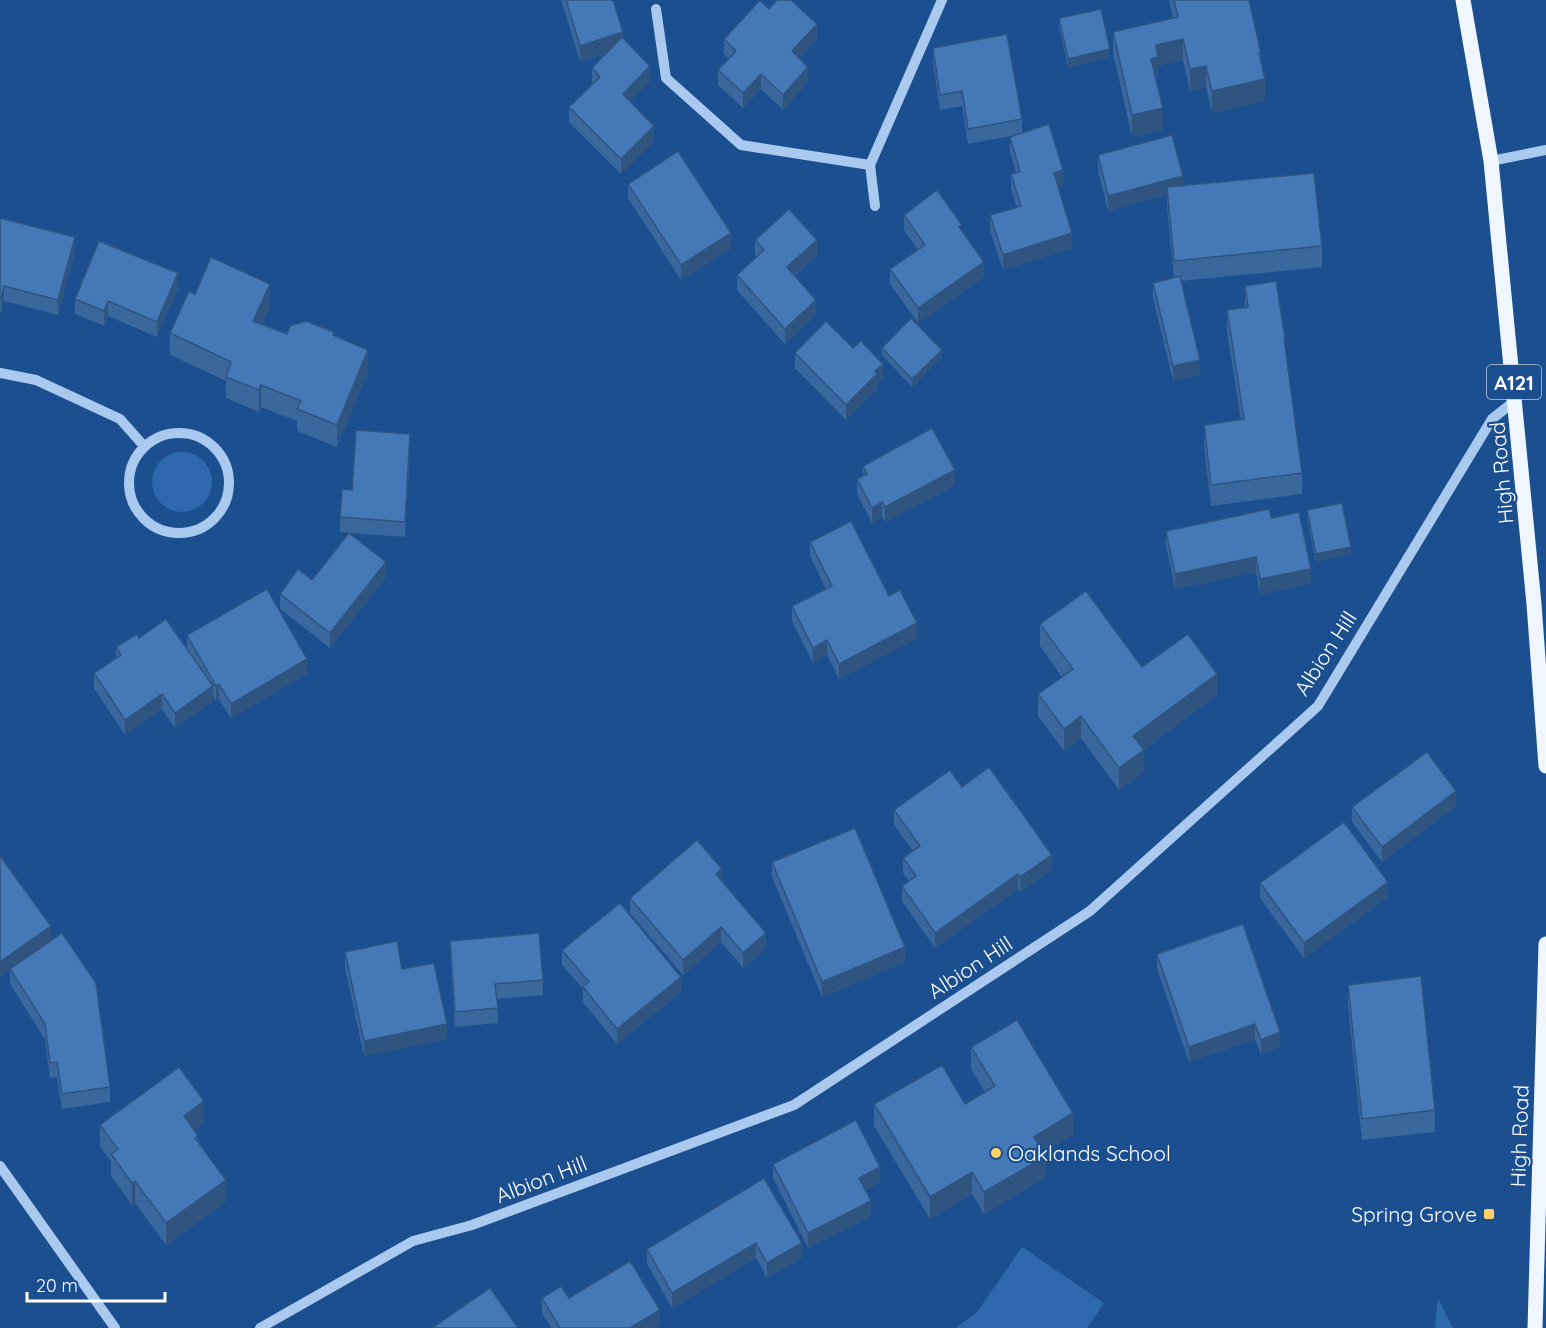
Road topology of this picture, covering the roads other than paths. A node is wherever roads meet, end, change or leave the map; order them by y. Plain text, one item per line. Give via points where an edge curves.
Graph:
1 (942, 0) edge
2 (1463, 0) edge
3 (656, 9) dead end
4 (1546, 150) edge
5 (1491, 161) junction
6 (870, 165) junction
7 (875, 206) dead end
8 (0, 373) edge
9 (1516, 400) junction
10 (144, 446) junction
11 (1546, 766) edge
12 (1546, 944) edge
13 (0, 1166) edge
14 (115, 1328) edge
15 (260, 1328) edge
16 (1535, 1328) edge

1 - 6 street
2 - 5 main road, High Road / A121
3 - 6 street via 666,78 741,145
4 - 5 street
5 - 9 main road, High Road / A121
6 - 7 street
8 - 10 street via 36,380 120,419
9 - 11 main road, High Road / A121
9 - 15 street, Albion Hill via 1492,419 1318,706 1090,911 794,1105 472,1225 413,1241
10 - 10 street via 162,435 182,432 203,438 219,452 228,470 229,491 221,511 206,525 186,532 165,531 147,521 134,505 129,484 132,464
12 - 16 main road, High Road
13 - 14 street

